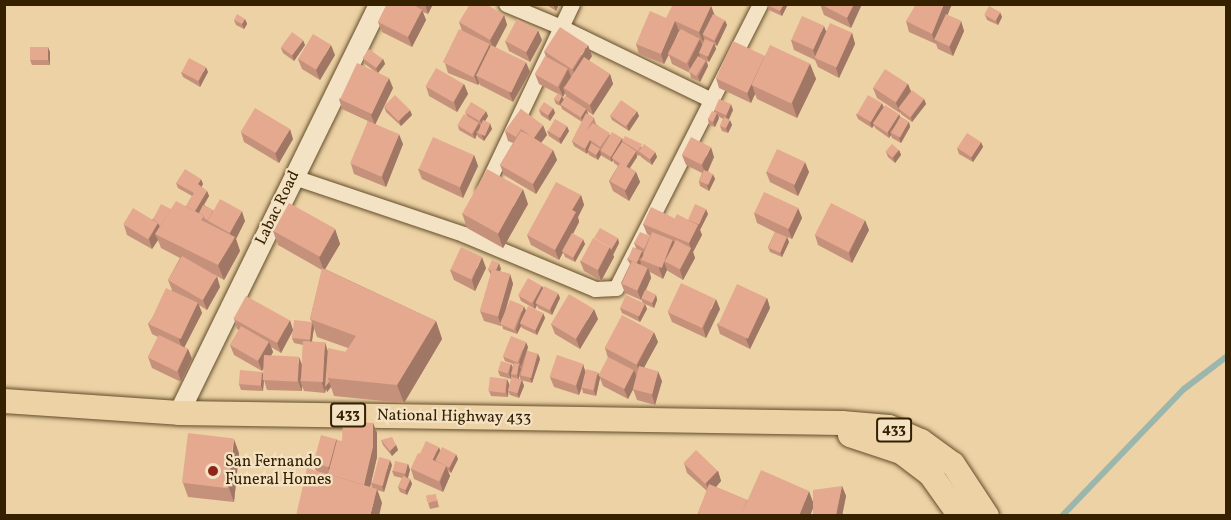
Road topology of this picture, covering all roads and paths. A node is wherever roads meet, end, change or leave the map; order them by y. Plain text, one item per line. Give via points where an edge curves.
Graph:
1 (379, 4) edge
2 (506, 4) edge
3 (572, 4) edge
4 (760, 4) edge
5 (561, 27) junction
6 (709, 99) junction
7 (294, 177) junction
8 (478, 203) edge
9 (4, 400) edge
10 (179, 413) junction
11 (960, 503) edge
12 (987, 516) edge

1 - 7 street, Labac Road
2 - 5 street
3 - 5 street
4 - 6 street
5 - 6 street
5 - 8 street
6 - 7 street via 616,288 596,289 466,229
7 - 10 street, Labac Road
9 - 10 main road, National Highway 433 / 433
10 - 11 main road, National Highway 433 / 433 via 795,424 842,433 901,452
11 - 12 main road, National Highway 433 / 433

